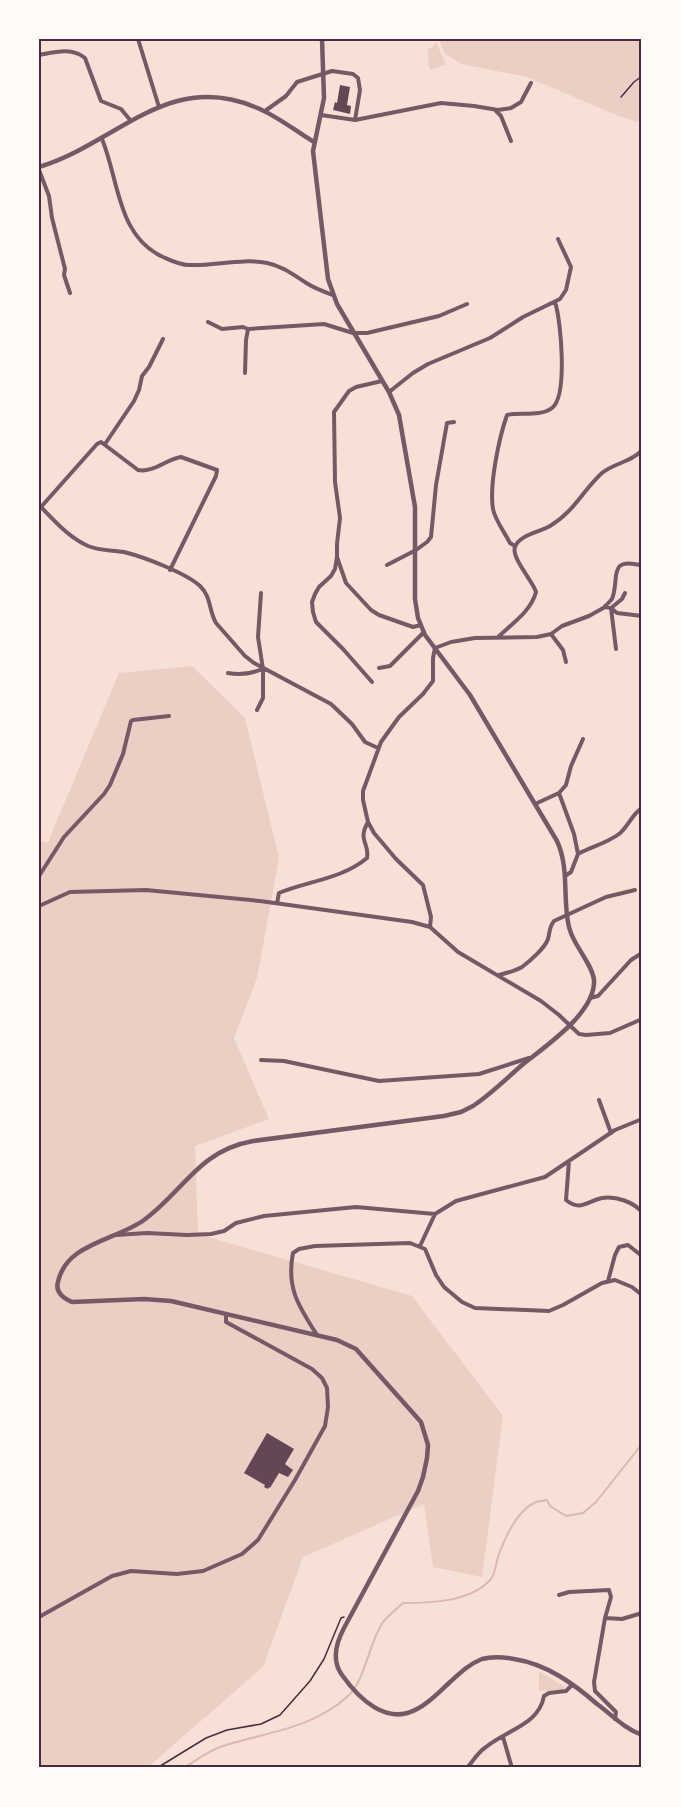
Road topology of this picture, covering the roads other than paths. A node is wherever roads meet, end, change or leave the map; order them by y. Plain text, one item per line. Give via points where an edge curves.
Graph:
1 (138, 39) edge
2 (322, 39) edge
3 (39, 54) edge
4 (323, 74) junction
5 (531, 83) dead end
6 (159, 107) junction
7 (496, 110) junction
8 (265, 111) junction
9 (321, 115) junction
10 (355, 120) junction
11 (131, 121) junction
12 (102, 139) junction
13 (511, 141) dead end
14 (314, 142) junction
15 (39, 168) edge
16 (558, 239) dead end
17 (70, 293) dead end
18 (333, 295) junction
19 (555, 302) junction
20 (467, 304) dead end
21 (208, 322) dead end
22 (248, 328) junction
23 (353, 333) junction
24 (163, 339) dead end
25 (245, 373) dead end
26 (382, 381) junction
27 (389, 392) junction
28 (454, 422) dead end
29 (105, 444) junction
30 (642, 450) edge
31 (40, 506) edge
32 (515, 546) junction
33 (416, 550) junction
34 (337, 557) junction
35 (387, 565) dead end
36 (640, 565) dead end
37 (170, 570) junction
38 (261, 592) dead end
39 (625, 593) dead end
40 (605, 607) junction
41 (611, 608) junction
42 (642, 616) edge
43 (421, 626) junction
44 (424, 632) junction
45 (551, 634) junction
46 (498, 637) junction
47 (435, 648) junction
48 (616, 649) dead end
49 (567, 662) dead end
50 (379, 668) dead end
51 (263, 669) junction
52 (228, 673) dead end
53 (372, 682) dead end
54 (257, 710) dead end
55 (169, 716) dead end
56 (583, 739) dead end
57 (379, 748) junction
58 (559, 793) junction
59 (535, 804) junction
60 (642, 808) edge
61 (368, 822) junction
62 (578, 854) junction
63 (39, 876) edge
64 (565, 877) junction
65 (635, 890) dead end
66 (277, 903) junction
67 (39, 906) edge
68 (567, 914) junction
69 (430, 927) junction
70 (642, 953) edge
71 (498, 975) junction
72 (590, 998) junction
73 (642, 1019) edge
74 (569, 1026) junction
75 (532, 1057) junction
76 (261, 1060) dead end
77 (599, 1100) dead end
78 (642, 1119) edge
79 (611, 1133) junction
80 (569, 1160) junction
81 (642, 1212) edge
82 (435, 1214) junction
83 (112, 1236) junction
84 (420, 1246) junction
85 (642, 1256) edge
86 (608, 1281) junction
87 (642, 1295) edge
88 (226, 1313) junction
89 (317, 1335) junction
90 (559, 1596) dead end
91 (642, 1613) edge
92 (39, 1617) edge
93 (605, 1618) junction
94 (572, 1685) junction
95 (615, 1719) junction
96 (642, 1735) edge
97 (503, 1737) junction
98 (467, 1768) edge
99 (512, 1768) edge

1 - 6 street
2 - 4 street
3 - 11 street via 80,54 101,102 122,109
4 - 8 street via 297,82
4 - 9 street
4 - 10 street via 337,71 358,78
5 - 7 street via 521,102
6 - 8 street via 180,99 211,96
6 - 11 street
7 - 10 street via 441,104
7 - 13 street
8 - 14 street
9 - 10 street
9 - 14 street
11 - 12 street
12 - 15 street
12 - 18 street via 123,213 150,250 181,265 266,263
14 - 18 street via 326,270
15 - 17 street
16 - 19 street via 571,267 566,290
18 - 23 street
19 - 27 street via 490,338 428,364
19 - 32 street via 562,358 559,397 549,410 507,415 496,460 493,512
20 - 23 street via 410,324
21 - 22 street via 222,328
22 - 23 street via 324,324
22 - 25 street
23 - 26 street
24 - 29 street via 142,376 134,401
26 - 27 street
26 - 34 street via 356,387 334,412 340,518
27 - 33 street via 399,416 409,468
28 - 33 street via 447,423 431,537
29 - 31 street via 97,444
29 - 37 street via 138,470 181,457 217,470
30 - 32 street via 602,473 573,508
31 - 37 street via 89,546 137,556
32 - 46 street via 514,553 536,592 525,613
33 - 35 street
33 - 43 street via 415,599
34 - 43 street via 346,583 371,610 413,627
34 - 53 street via 335,569 312,602 315,622
36 - 40 street via 623,563 618,567 612,599
37 - 51 street via 200,586 216,623 245,656
38 - 51 street via 258,637
39 - 41 street
40 - 41 street
40 - 45 street
41 - 42 street via 617,613
41 - 48 street
43 - 44 street
44 - 47 street
44 - 50 street via 390,666
45 - 46 street via 537,638
45 - 49 street
46 - 47 street via 458,640
47 - 57 street via 431,684 399,717
47 - 59 street via 470,695
51 - 52 street
51 - 54 street via 263,698
51 - 57 street via 331,704 365,742
55 - 63 street via 131,721 110,785 64,837
56 - 58 street via 566,785
57 - 61 street via 363,791
58 - 59 street
58 - 62 street
59 - 64 street via 559,846
60 - 62 street via 616,836
61 - 66 street via 362,837 367,858 336,876 279,893
61 - 69 street via 396,859 423,885
62 - 64 street
64 - 68 street
65 - 68 street via 606,897
66 - 67 street via 146,890 70,892
66 - 69 street
68 - 71 street via 554,921 544,945 523,966
68 - 72 street via 573,939 593,977
69 - 71 street via 458,952
70 - 72 street via 598,996
71 - 74 street via 541,1001
72 - 74 street
73 - 74 street via 610,1033 579,1034
74 - 75 street
75 - 76 street via 479,1074 379,1081 284,1061
75 - 83 street via 481,1101 461,1112 227,1148 198,1168 148,1217
77 - 79 street
78 - 79 street
79 - 80 street
80 - 81 street via 566,1200 573,1206 609,1198 631,1202
80 - 82 street via 545,1177 456,1201
82 - 83 street via 356,1207 264,1216 211,1233
82 - 84 street
83 - 88 street via 70,1260 57,1282 62,1297 72,1302 171,1301
84 - 86 street via 444,1287 475,1308 549,1311
84 - 89 street via 315,1246 293,1253 290,1268 297,1303
85 - 86 street via 628,1245 619,1247
86 - 87 street via 622,1282
88 - 89 street
88 - 92 street via 226,1322 312,1369 327,1388 325,1426 295,1480 258,1540 242,1554 202,1571 131,1571 112,1576
89 - 94 street via 356,1349 421,1422 428,1445 418,1491 340,1635 337,1666 346,1680 371,1705 386,1713 401,1714 422,1706 475,1662 495,1657 535,1663
90 - 93 street via 609,1590
91 - 93 street via 622,1619
93 - 95 street via 594,1682 595,1691 616,1712
94 - 95 street
94 - 97 street via 566,1691 543,1696 537,1713
95 - 96 street
97 - 98 street via 485,1747
97 - 99 street

